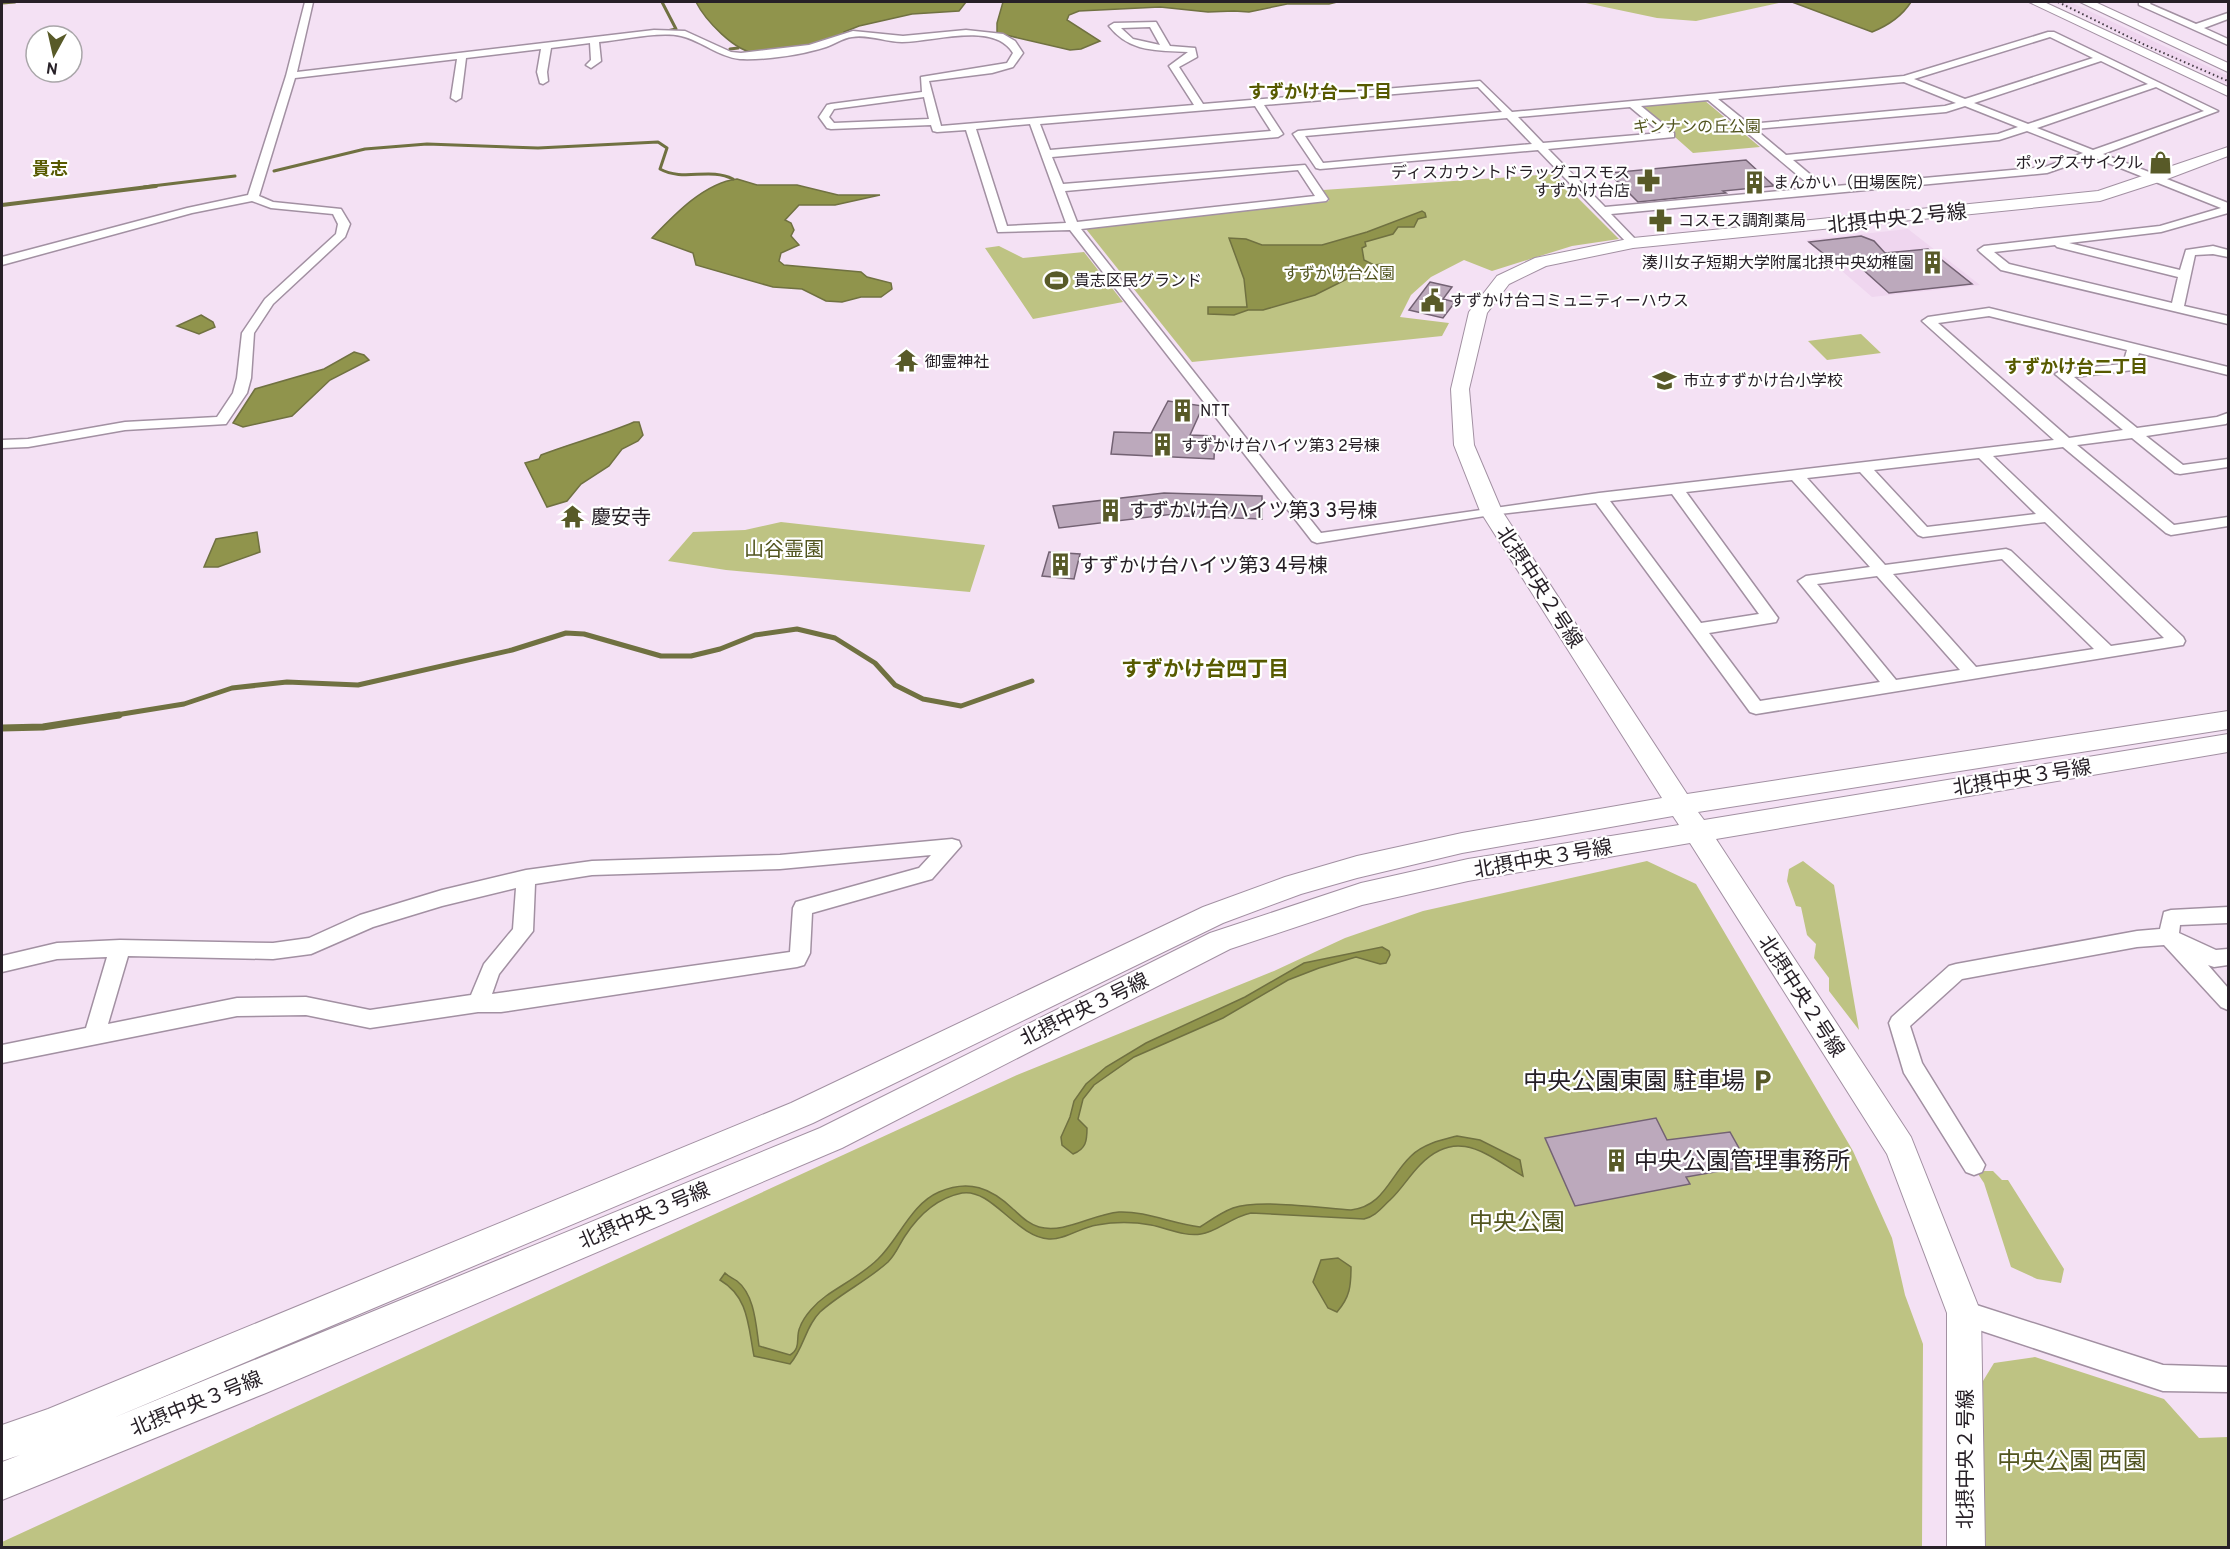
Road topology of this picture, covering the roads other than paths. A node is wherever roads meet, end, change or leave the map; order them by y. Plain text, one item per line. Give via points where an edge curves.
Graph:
1 (309, 2) edge
2 (2035, 2) edge
3 (2047, 2) edge
4 (2073, 2) edge
5 (2086, 2) edge
6 (2147, 2) edge
7 (2229, 16) edge
8 (2197, 27) junction
9 (591, 39) junction
10 (2229, 42) edge
11 (546, 45) junction
12 (1166, 47) junction
13 (462, 55) junction
14 (2102, 58) junction
15 (591, 64) dead end
16 (2229, 68) edge
17 (2229, 73) edge
18 (291, 76) junction
19 (1905, 79) junction
20 (543, 81) dead end
21 (2156, 84) junction
22 (2229, 87) edge
23 (2229, 92) edge
24 (928, 94) junction
25 (1709, 96) junction
26 (456, 98) dead end
27 (1258, 103) junction
28 (1631, 103) junction
29 (1967, 103) junction
30 (1201, 108) junction
31 (1510, 114) junction
32 (935, 122) junction
33 (1034, 122) junction
34 (970, 126) junction
35 (1747, 127) junction
36 (2030, 128) junction
37 (1540, 147) junction
38 (2229, 151) edge
39 (1046, 154) junction
40 (2095, 154) junction
41 (1783, 158) junction
42 (2157, 178) junction
43 (1059, 188) junction
44 (1822, 190) junction
45 (253, 197) junction
46 (2229, 208) edge
47 (1602, 211) junction
48 (1073, 226) junction
49 (2054, 242) junction
50 (1633, 243) junction
51 (2229, 253) edge
52 (2, 261) edge
53 (2185, 275) junction
54 (2177, 308) junction
55 (2229, 320) edge
56 (2134, 348) junction
57 (2229, 371) edge
58 (2229, 417) edge
59 (2134, 433) junction
60 (2066, 443) junction
61 (2, 444) edge
62 (1982, 453) junction
63 (2229, 463) edge
64 (1862, 466) junction
65 (1795, 474) junction
66 (1675, 488) junction
67 (1599, 497) junction
68 (1491, 511) junction
69 (2048, 516) junction
70 (2229, 522) edge
71 (1880, 569) junction
72 (1697, 629) junction
73 (2107, 652) junction
74 (1972, 674) junction
75 (1892, 686) junction
76 (2226, 741) edge
77 (1680, 805) junction
78 (1695, 831) junction
79 (526, 878) junction
80 (2229, 915) edge
81 (2169, 937) junction
82 (120, 948) junction
83 (2229, 957) edge
84 (2, 966) edge
85 (2229, 1001) edge
86 (478, 1002) junction
87 (94, 1036) junction
88 (2, 1054) edge
89 (1974, 1164) dead end
90 (1964, 1313) junction
91 (2229, 1380) edge
92 (2, 1443) edge
93 (2, 1481) edge
94 (1966, 1548) edge

1 - 18 street
2 - 23 street
3 - 22 street
4 - 17 street
5 - 16 street
6 - 8 street via 2142,3
7 - 8 street
8 - 10 street
9 - 11 street
9 - 15 street via 596,44 596,61
9 - 24 street via 682,33 741,56 819,46 852,34 902,39 959,32 1008,40 1017,48 1010,65 924,79
11 - 13 street
11 - 20 street
12 - 12 street via 1153,24 1114,26 1128,42
12 - 30 street via 1192,50 1194,55 1174,66
13 - 18 street
13 - 26 street
14 - 19 street via 2051,34
14 - 21 street
14 - 29 street
18 - 45 street
19 - 25 street
19 - 29 street
21 - 36 street
21 - 40 street via 2213,111
24 - 32 street
24 - 32 street via 831,107 824,117 831,126
25 - 28 street
25 - 35 street
27 - 30 street
27 - 31 street via 1479,84
27 - 39 street via 1278,134
28 - 31 street
28 - 37 street via 1670,135
29 - 35 street via 1946,109
29 - 36 street
30 - 33 street
31 - 37 street
31 - 37 street via 1298,134 1320,166
32 - 34 street via 937,129
33 - 34 street
33 - 39 street
34 - 48 street via 1002,230
35 - 41 street
36 - 40 street
36 - 41 street via 1999,137
37 - 47 street
38 - 42 street, 北摂中央２号線
39 - 43 street
40 - 42 street
40 - 44 street via 2047,170
41 - 44 street
42 - 46 street
42 - 50 street, 北摂中央２号線 via 2100,196 2047,203
43 - 48 street
43 - 48 street via 1301,167 1322,199
44 - 47 street
45 - 52 street
45 - 61 street via 272,205 337,211 344,224 341,235 269,302 248,333 240,393 221,421 125,426
46 - 49 street via 2161,229
47 - 50 street
48 - 68 street via 1317,538
49 - 53 street
49 - 54 street via 1984,250 2006,267
50 - 68 street, 北摂中央２号線 via 1541,262 1503,280 1478,312 1460,389 1464,446
51 - 53 street via 2190,252
53 - 54 street
54 - 55 street
56 - 57 street
56 - 59 street via 2128,367 2062,374
56 - 60 street via 1989,312 1928,321
58 - 59 street
59 - 60 street
59 - 63 street via 2180,470
60 - 62 street
60 - 70 street via 2171,530
62 - 64 street
62 - 69 street
64 - 65 street
64 - 69 street via 1923,532
65 - 66 street
65 - 71 street
66 - 67 street
66 - 72 street via 1770,618
67 - 68 street
67 - 72 street
68 - 77 street, 北摂中央２号線
69 - 73 street via 2177,641
71 - 73 street via 2006,554
71 - 74 street
71 - 75 street via 1806,581
72 - 75 street via 1756,708
73 - 74 street
74 - 75 street
76 - 77 street, 北摂中央３号線
76 - 78 street, 北摂中央３号線
77 - 78 street, 北摂中央２号線
77 - 92 street, 北摂中央３号線 via 1462,843 1357,867 1214,915 802,1113
78 - 90 street, 北摂中央２号線 via 1900,1147
78 - 93 street, 北摂中央３号線 via 1468,870 1360,894 1220,941 831,1138
79 - 82 street via 442,897 367,921 311,946 273,951
79 - 86 street via 523,931 491,970
79 - 86 street via 592,868 780,862 952,846 925,874 803,908 797,959 501,1002
80 - 81 street via 2170,918
81 - 83 street via 2214,959
81 - 85 street
81 - 89 street via 2137,939 1956,972 1899,1023 1912,1066
82 - 84 street via 57,951
82 - 87 street
86 - 87 street via 370,1019 306,1006 237,1007
87 - 88 street
90 - 91 street via 2163,1378
90 - 94 street, 北摂中央２号線

